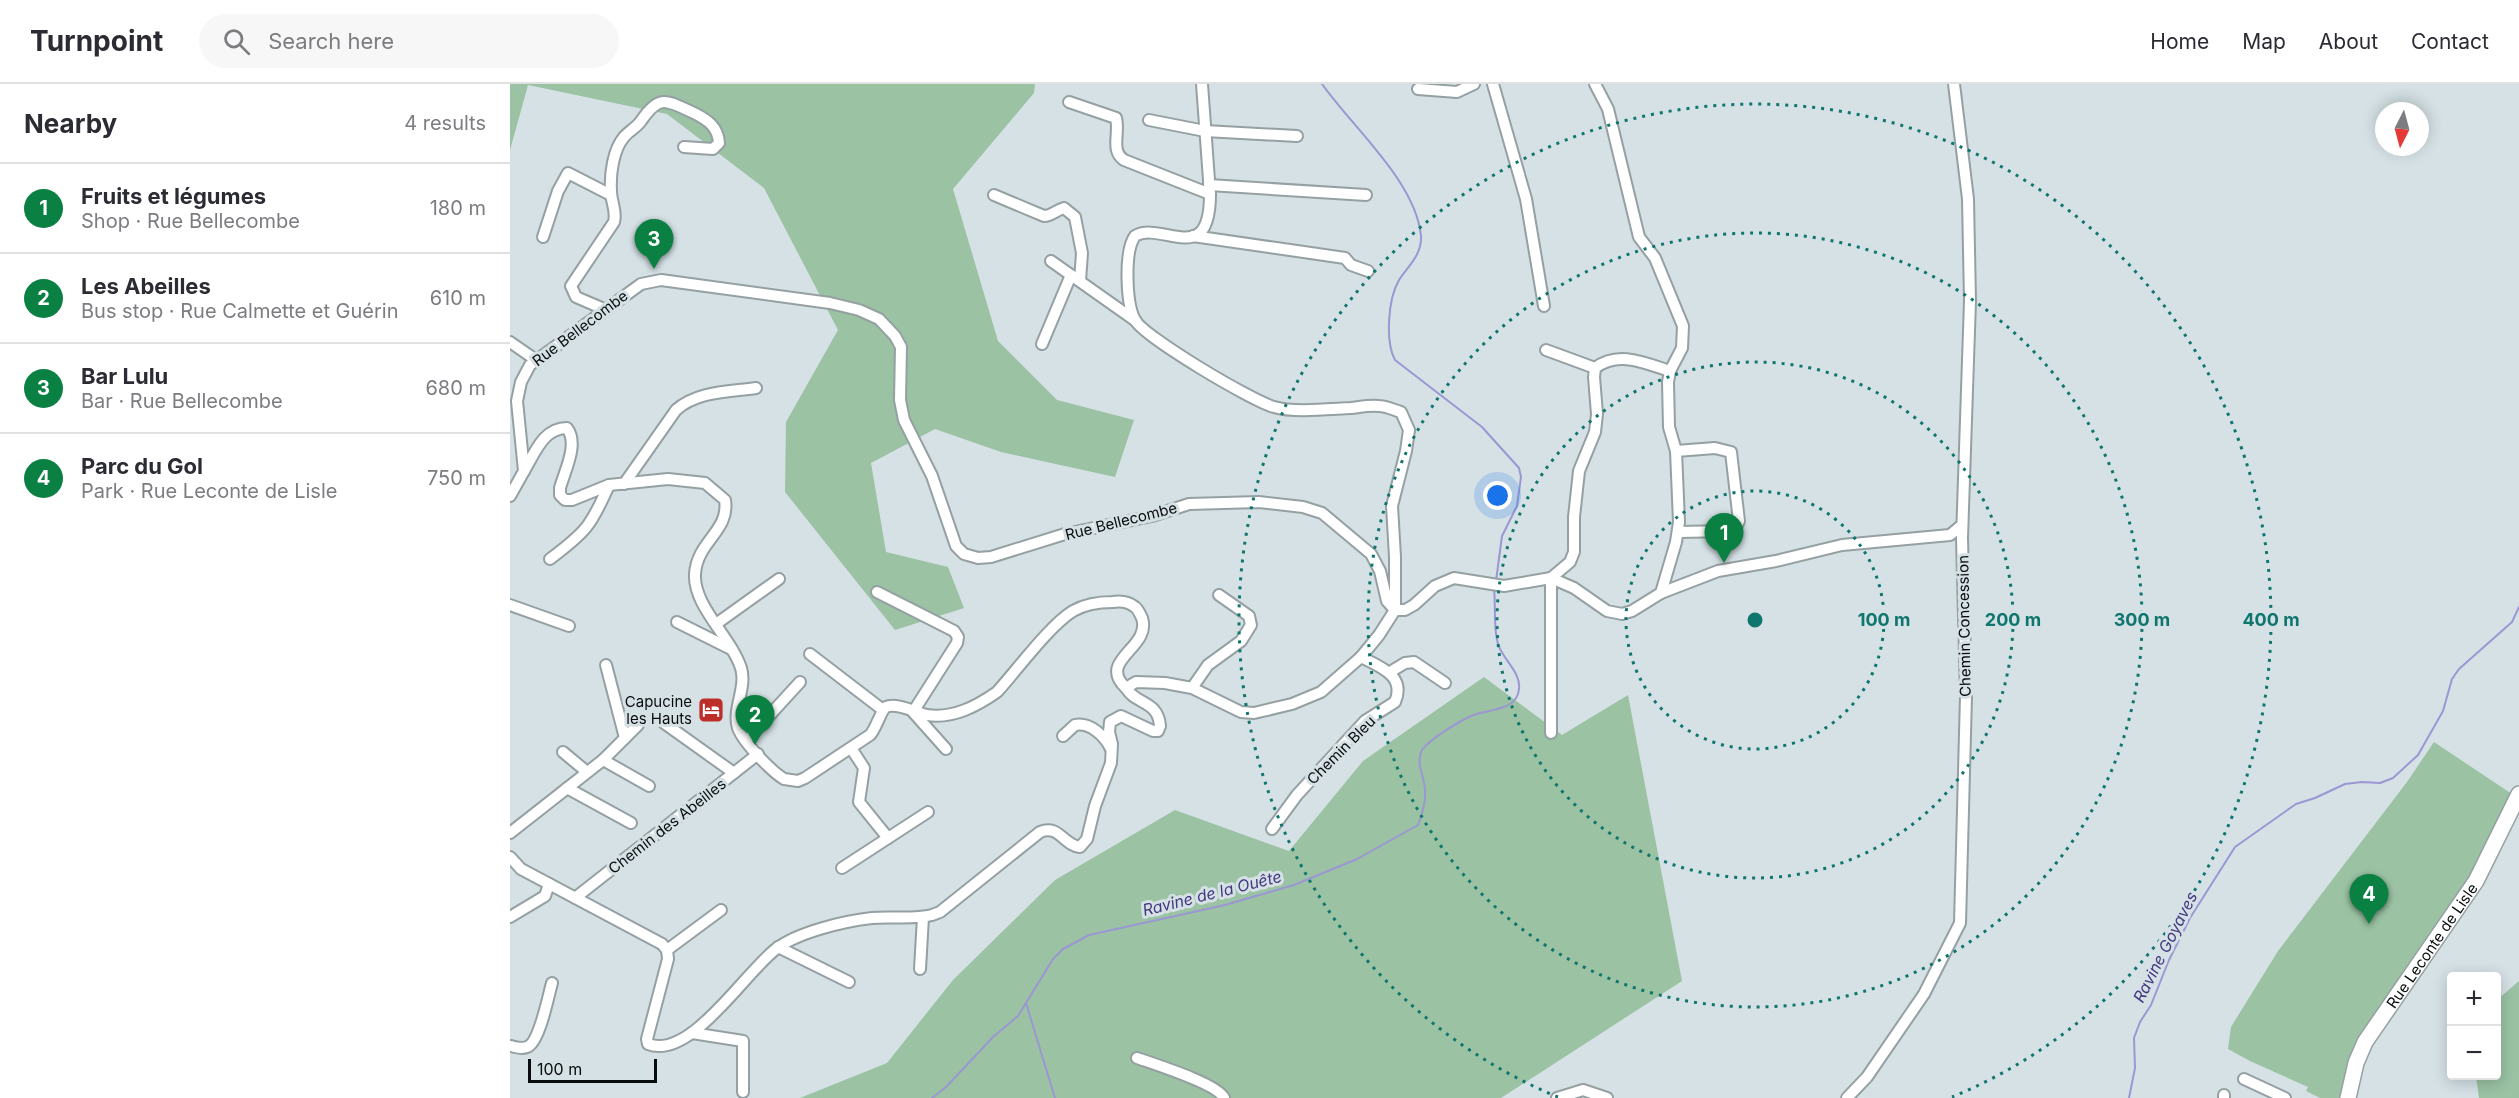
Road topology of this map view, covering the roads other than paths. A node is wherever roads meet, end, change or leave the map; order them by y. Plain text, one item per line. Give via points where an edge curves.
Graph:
1 (1202, 84) edge
2 (1474, 84) edge
3 (1493, 84) edge
4 (1595, 84) edge
5 (1954, 84) edge
6 (1418, 89) dead end
7 (1070, 102) dead end
8 (1149, 120) dead end
9 (1205, 131) junction
10 (1297, 136) dead end
11 (684, 147) dead end
12 (1209, 190) junction
13 (611, 195) junction
14 (994, 195) dead end
15 (1366, 195) dead end
16 (1193, 236) junction
17 (543, 237) dead end
18 (1051, 261) dead end
19 (1368, 272) dead end
20 (1075, 278) junction
21 (1544, 306) dead end
22 (603, 309) junction
23 (1136, 321) junction
24 (510, 342) edge
25 (1042, 344) dead end
26 (1546, 350) dead end
27 (536, 360) junction
28 (1595, 368) junction
29 (1670, 371) junction
30 (756, 388) dead end
31 (1676, 451) junction
32 (524, 471) junction
33 (624, 484) junction
34 (609, 485) junction
35 (510, 496) edge
36 (1962, 525) junction
37 (1678, 532) junction
38 (550, 559) dead end
39 (1551, 578) junction
40 (779, 579) dead end
41 (876, 592) dead end
42 (1661, 592) junction
43 (1219, 595) dead end
44 (510, 605) edge
45 (1395, 610) junction
46 (676, 622) dead end
47 (716, 624) junction
48 (569, 626) dead end
49 (732, 649) junction
50 (810, 654) dead end
51 (1361, 657) junction
52 (606, 665) dead end
53 (1390, 672) junction
54 (800, 682) dead end
55 (1445, 683) dead end
56 (1126, 688) junction
57 (1192, 688) junction
58 (882, 710) junction
59 (913, 712) junction
60 (664, 723) dead end
61 (638, 725) dead end
62 (1551, 733) dead end
63 (1063, 736) dead end
64 (626, 738) junction
65 (746, 741) junction
66 (851, 748) junction
67 (946, 749) dead end
68 (563, 752) dead end
69 (758, 754) junction
70 (1113, 754) junction
71 (603, 760) junction
72 (587, 771) junction
73 (734, 773) junction
74 (648, 786) dead end
75 (567, 788) junction
76 (2519, 794) edge
77 (928, 812) dead end
78 (631, 824) dead end
79 (1272, 829) dead end
80 (510, 833) edge
81 (888, 838) junction
82 (510, 857) edge
83 (842, 868) dead end
84 (549, 884) junction
85 (575, 898) junction
86 (721, 910) dead end
87 (510, 917) edge
88 (923, 917) junction
89 (778, 947) junction
90 (667, 950) junction
91 (920, 969) dead end
92 (849, 982) dead end
93 (552, 983) dead end
94 (692, 1033) junction
95 (510, 1046) edge
96 (1137, 1058) dead end
97 (2244, 1079) dead end
98 (743, 1092) dead end
99 (1224, 1098) edge
100 (1557, 1098) edge
101 (1608, 1098) edge
102 (1847, 1098) edge
103 (2285, 1098) edge
104 (2348, 1098) edge

1 - 9 street
2 - 6 street via 1457,92
3 - 21 street via 1526,199
4 - 29 street via 1608,109 1639,237 1655,258 1683,321 1682,348
5 - 36 street, Chemin Concession via 1968,199 1970,301
7 - 12 street via 1116,118 1116,149 1124,160
8 - 9 street
9 - 10 street
9 - 12 street
11 - 13 street via 713,149 719,143 718,134 709,120 672,103 652,105 622,139 614,159
12 - 15 street
12 - 16 street via 1206,223
13 - 17 street via 568,173
13 - 22 street via 616,215 612,226 571,286 576,297
14 - 20 street via 1044,216 1064,208 1076,217 1082,253
16 - 19 street via 1345,258
16 - 23 street via 1143,233 1132,239 1128,276 1130,307
18 - 20 street
20 - 23 street
20 - 25 street
22 - 27 street, Rue Bellecombe
22 - 45 street, Rue Bellecombe via 641,284 661,280 830,303 879,319 901,347 900,400 904,420 932,476 956,546 971,557 991,557 1065,534 1189,504 1259,501 1322,513 1371,554 1380,571 1387,601
23 - 45 street via 1148,335 1224,382 1274,407 1379,406 1401,412 1408,430 1392,506
24 - 27 street
26 - 28 street
27 - 32 street, Rue Bellecombe via 521,382 517,401
28 - 29 street via 1618,358
28 - 39 street via 1597,414 1579,471 1574,552 1565,567
29 - 31 street via 1670,427
30 - 33 street via 686,401
31 - 37 street
31 - 37 street via 1715,448 1731,452 1739,522 1731,531
32 - 34 street via 548,433 567,428 573,435 572,445 560,495 564,500 572,500
32 - 35 street
33 - 34 street
33 - 47 street via 687,480 705,483 725,500 725,516 701,550 695,577 700,599
34 - 38 street via 590,526
36 - 42 street via 1950,536 1842,545 1718,571
36 - 102 street, Chemin Concession via 1966,696 1960,923 1924,994 1867,1077
37 - 42 street
39 - 42 street via 1613,614 1632,611
39 - 45 street via 1504,586 1444,580 1414,605
39 - 62 street
40 - 47 street
41 - 59 street via 954,631 958,637
43 - 57 street via 1249,616 1251,625 1237,645 1208,665
44 - 48 street
45 - 51 street
46 - 49 street
47 - 49 street
49 - 65 street via 742,678 737,722
50 - 58 street
51 - 53 street
51 - 57 street via 1321,692 1292,704 1254,712 1241,712
52 - 64 street
53 - 55 street via 1414,662
53 - 79 street, Chemin Bleu via 1399,690 1395,702 1365,721 1297,795
54 - 65 street
56 - 57 street via 1136,682
56 - 59 street via 1116,672 1141,637 1143,622 1136,607 1128,603 1102,602 1084,606 1062,619 998,692 985,700 958,713
56 - 70 street via 1150,705 1160,726 1153,731 1128,718 1113,718 1109,732
58 - 59 street via 890,706
58 - 66 street via 876,729
59 - 67 street
60 - 73 street
61 - 64 street
63 - 70 street via 1075,725 1085,725 1106,740
64 - 71 street
65 - 69 street
66 - 69 street via 805,778 791,781 777,776
66 - 81 street via 864,768 859,802
68 - 72 street
69 - 73 street, Chemin des Abeilles
70 - 88 street via 1080,847 1046,829 940,912
71 - 72 street
71 - 74 street
72 - 75 street
73 - 85 street, Chemin des Abeilles
75 - 78 street
75 - 80 street
76 - 104 main road, Rue Leconte de Lisle via 2476,881 2365,1042
77 - 81 street
81 - 83 street
82 - 84 street via 515,865
84 - 85 street
84 - 87 street via 545,896
85 - 90 street via 657,940
86 - 90 street
88 - 89 street via 852,921
88 - 91 street
89 - 92 street
89 - 94 street
90 - 94 street via 648,1044 661,1046
93 - 95 street via 532,1044 522,1048
94 - 98 street via 743,1041
96 - 99 street via 1197,1080 1222,1093
97 - 103 street
100 - 101 street via 1583,1090

